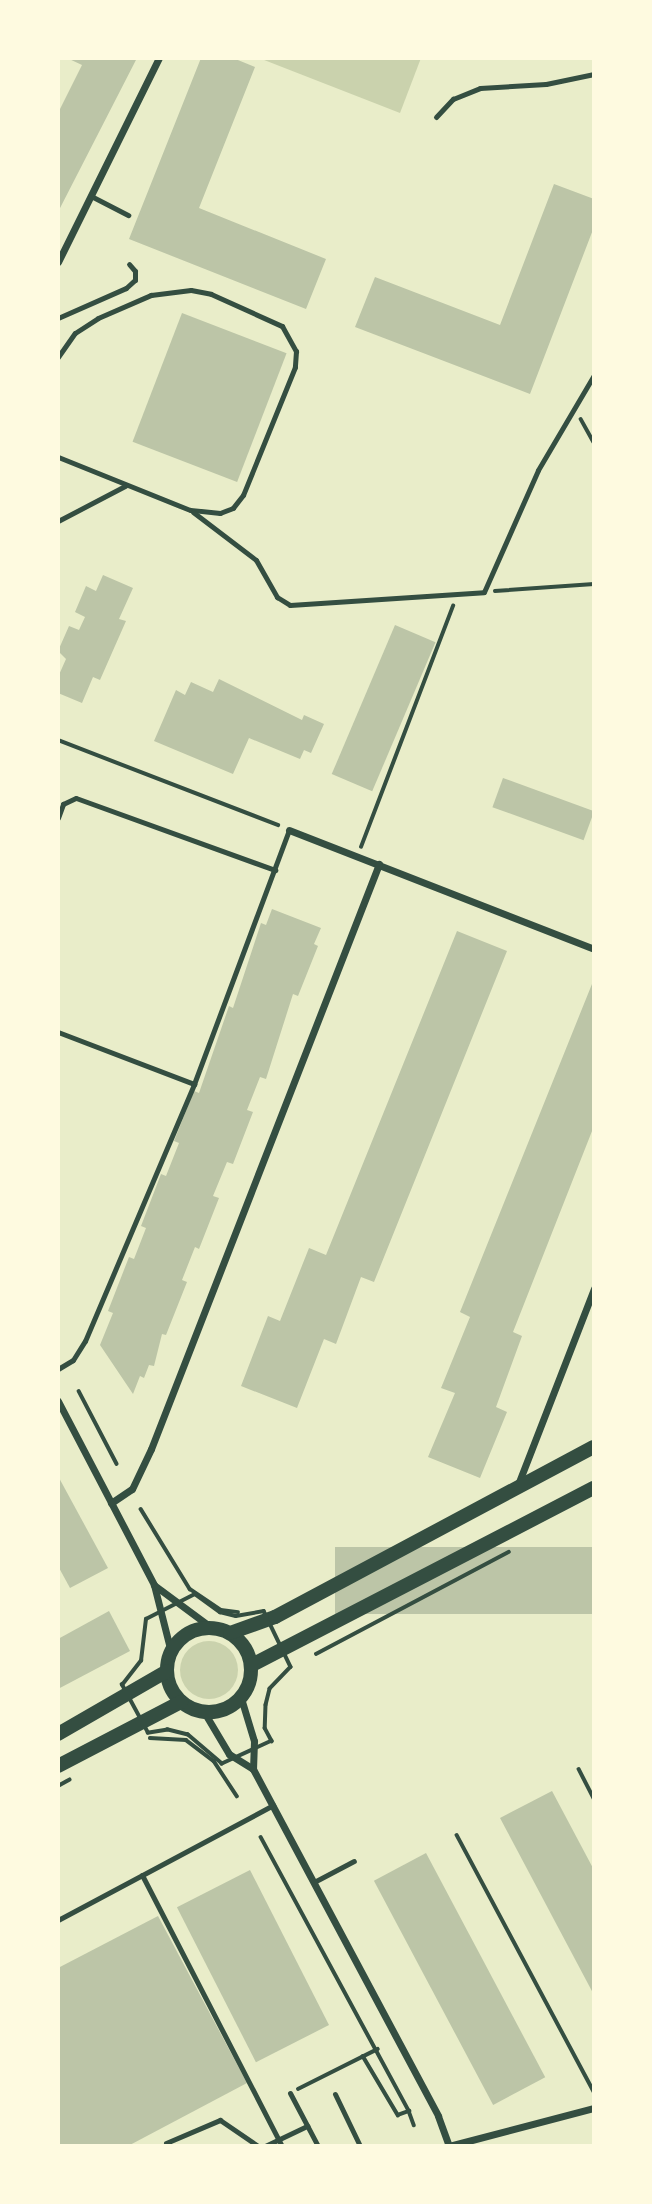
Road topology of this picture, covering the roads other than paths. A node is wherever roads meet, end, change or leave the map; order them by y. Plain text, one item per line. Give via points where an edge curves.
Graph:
1 (159, 58) edge
2 (594, 74) edge
3 (436, 117) dead end
4 (91, 196) junction
5 (128, 215) dead end
6 (58, 262) edge
7 (129, 264) dead end
8 (58, 318) edge
9 (58, 355) edge
10 (594, 375) edge
11 (58, 457) edge
12 (125, 486) junction
13 (190, 510) junction
14 (58, 521) edge
15 (58, 818) edge
16 (289, 830) joint
17 (379, 864) junction
18 (275, 870) junction
19 (594, 949) edge
20 (58, 1032) edge
21 (194, 1084) junction
22 (594, 1289) edge
23 (58, 1370) edge
24 (58, 1401) edge
25 (594, 1447) edge
26 (594, 1488) edge
27 (516, 1489) junction
28 (111, 1503) junction
29 (154, 1585) junction
30 (212, 1628) junction
31 (230, 1633) junction
32 (171, 1652) junction
33 (252, 1665) junction
34 (167, 1671) junction
35 (242, 1698) junction
36 (181, 1702) junction
37 (204, 1712) junction
38 (58, 1734) edge
39 (58, 1766) edge
40 (253, 1769) junction
41 (273, 1805) junction
42 (354, 1861) dead end
43 (142, 1875) junction
44 (314, 1882) junction
45 (58, 1920) edge
46 (290, 2093) road end
47 (335, 2094) dead end
48 (594, 2108) edge
49 (307, 2126) junction
50 (279, 2138) junction
51 (166, 2143) dead end
52 (258, 2146) edge
53 (265, 2146) edge
54 (282, 2146) edge
55 (318, 2146) edge
56 (360, 2146) edge
57 (449, 2146) edge

1 - 4 street
2 - 3 lane via 546,85 480,88 453,99
4 - 5 lane
4 - 6 street
7 - 8 lane via 135,281 126,288
9 - 13 lane via 75,333 98,318 171,291 211,294 282,326 296,351 295,367 243,495 233,508 220,513
10 - 13 lane via 538,470 484,592 290,605 277,597 256,560
11 - 12 lane
12 - 13 lane
12 - 14 lane
15 - 18 lane via 63,804 76,798
16 - 17 street
16 - 18 lane
17 - 19 street
17 - 28 street via 147,1459 132,1489
18 - 21 lane
20 - 21 lane
21 - 23 lane via 82,1348
22 - 27 street
24 - 28 street
25 - 27 main road
26 - 33 main road
27 - 31 main road via 275,1616
28 - 29 street
29 - 30 street
29 - 32 street
30 - 31 main road
30 - 32 main road via 187,1634
31 - 33 main road via 248,1652
32 - 34 main road
33 - 35 main road
34 - 36 main road
34 - 38 main road
35 - 37 main road via 231,1707
35 - 40 street via 254,1741
36 - 37 main road
36 - 39 main road
37 - 40 street via 229,1754
40 - 41 street
41 - 43 lane
41 - 44 street
42 - 44 lane
43 - 45 lane
43 - 50 lane
44 - 57 street via 438,2116
46 - 49 lane
47 - 56 lane
48 - 57 street
49 - 50 lane
49 - 55 lane
50 - 53 lane
50 - 54 lane
51 - 52 lane via 220,2120

